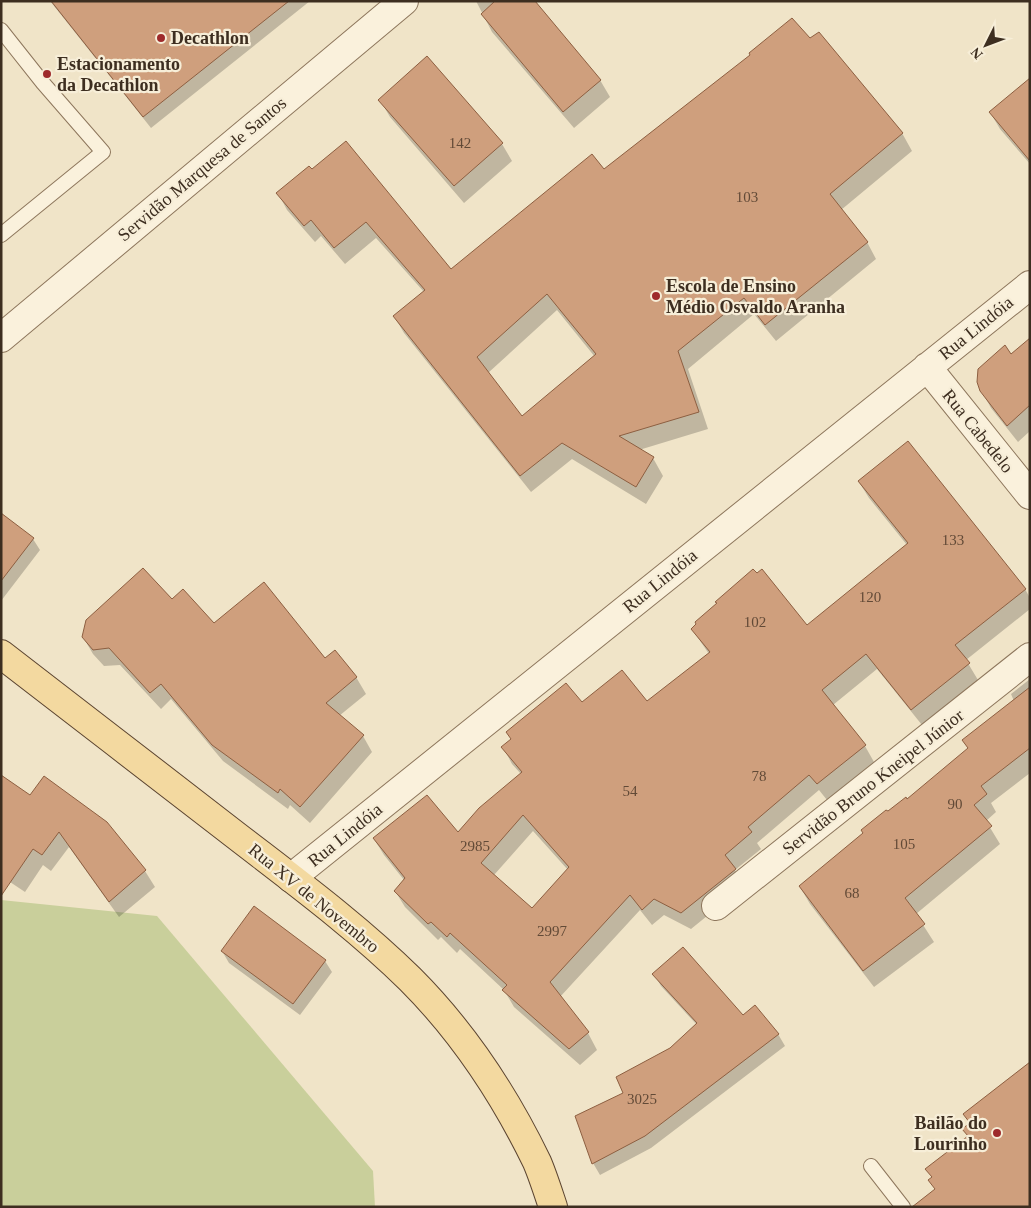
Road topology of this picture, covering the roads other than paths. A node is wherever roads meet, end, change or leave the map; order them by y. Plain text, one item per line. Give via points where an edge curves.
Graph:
1 (404, 1) edge
2 (1, 30) edge
3 (1, 235) edge
4 (1030, 285) edge
5 (1, 338) edge
6 (927, 367) junction
7 (1030, 495) edge
8 (1, 654) edge
9 (1030, 657) edge
10 (291, 878) junction
11 (716, 906) dead end
12 (871, 1166) dead end
13 (553, 1207) edge
14 (903, 1207) edge

1 - 5 street, Servidão Marquesa de Santos
2 - 3 lane via 103,152
4 - 6 street, Rua Lindóia
6 - 7 street, Rua Cabedelo
6 - 10 street, Rua Lindóia
8 - 10 main road, Rua XV de Novembro
9 - 11 street, Servidão Bruno Kneipel Júnior
10 - 13 main road, Rua XV de Novembro via 367,940 449,1023 487,1074 515,1121 537,1163
12 - 14 lane

